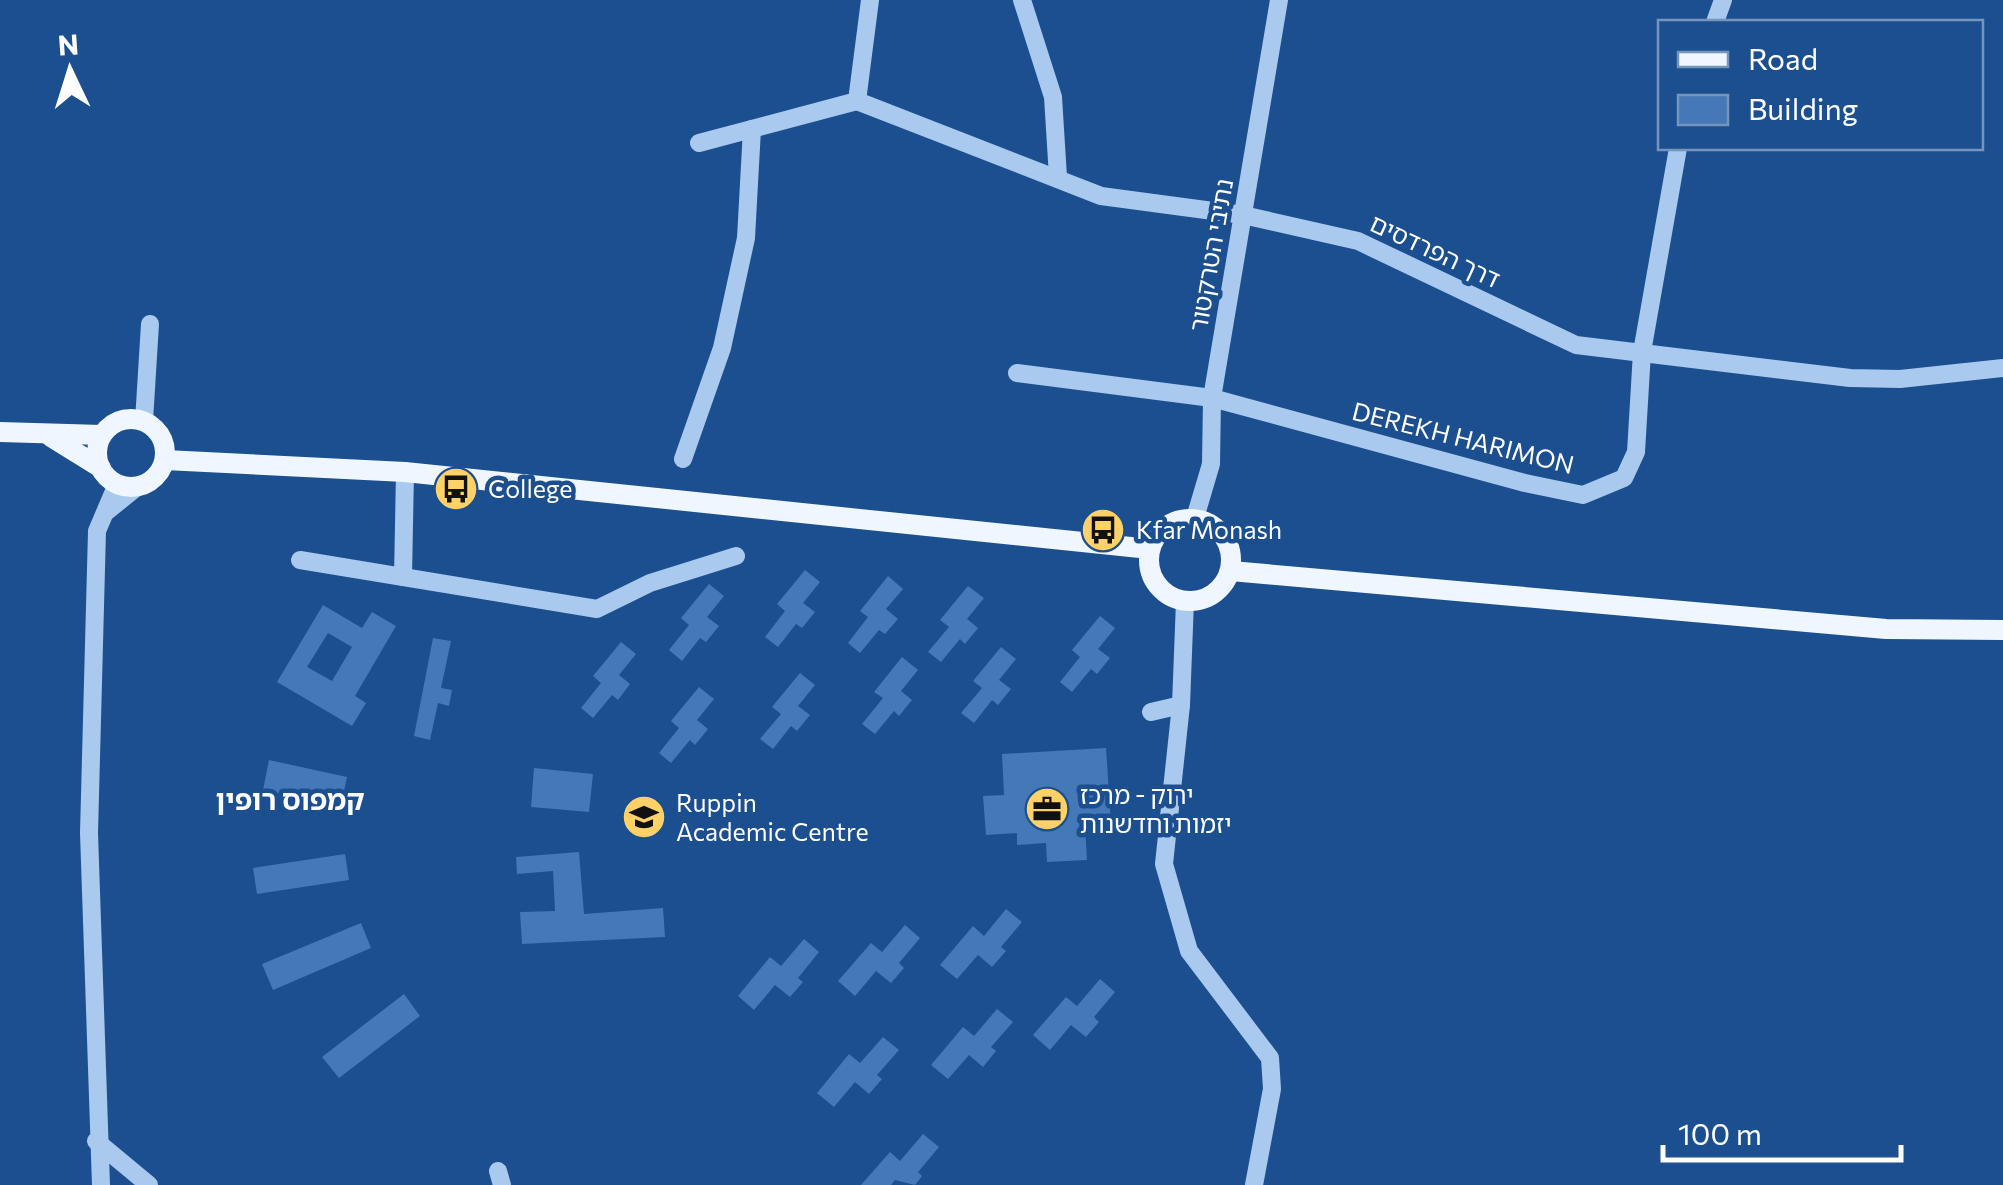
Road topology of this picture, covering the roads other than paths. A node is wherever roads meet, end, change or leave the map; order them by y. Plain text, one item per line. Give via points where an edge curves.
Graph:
1 (870, 0) edge
2 (1022, 0) edge
3 (1279, 0) edge
4 (857, 101) junction
5 (752, 128) junction
6 (699, 143) dead end
7 (1678, 150) edge
8 (1058, 177) junction
9 (1243, 215) junction
10 (150, 324) dead end
11 (1642, 352) junction
12 (2003, 368) edge
13 (1017, 373) dead end
14 (1212, 398) junction
15 (144, 421) junction
16 (0, 432) edge
17 (102, 435) junction
18 (49, 436) junction
19 (683, 459) dead end
20 (165, 460) junction
21 (101, 468) junction
22 (405, 472) junction
23 (127, 485) junction
24 (1194, 518) junction
25 (1150, 549) junction
26 (736, 556) dead end
27 (300, 560) dead end
28 (1231, 571) junction
29 (403, 577) junction
30 (1185, 602) junction
31 (2003, 630) edge
32 (1181, 705) junction
33 (1150, 712) dead end
34 (96, 1141) junction
35 (101, 1185) edge
36 (149, 1185) edge
37 (1254, 1185) edge

1 - 4 street
2 - 8 street via 1053,97
3 - 9 street, נתיבי הטרקטור
4 - 5 street
4 - 8 street, דרך הפרדסים
5 - 6 street
5 - 19 street via 742,256 722,348
7 - 11 street, DEREKH HARIMON
8 - 9 street, דרך הפרדסים via 1102,196
9 - 11 street, דרך הפרדסים via 1358,241 1576,346
9 - 14 street, נתיבי הטרקטור
10 - 15 street
11 - 12 street, דרך הפרדסים via 1850,378
11 - 14 street, DEREKH HARIMON via 1636,452 1624,478 1583,495
13 - 14 street, DEREKH HARIMON
14 - 24 street, נתיבי הטרקטור via 1212,464
15 - 17 main road via 120,421
15 - 20 main road via 163,441
16 - 18 main road
17 - 18 main road
17 - 21 main road
18 - 21 main road
20 - 22 main road
20 - 23 main road via 155,477
21 - 23 main road
22 - 25 main road
22 - 29 street
23 - 34 street via 101,515 97,531 90,833
24 - 25 main road via 1162,529
24 - 28 main road via 1225,536
25 - 30 main road via 1152,577
26 - 29 street via 650,583 597,609
27 - 29 street
28 - 30 main road via 1218,591
28 - 31 main road via 1886,630
30 - 32 street
32 - 33 street
32 - 37 street via 1164,864 1189,951 1270,1058 1272,1089
34 - 35 street
34 - 36 street

